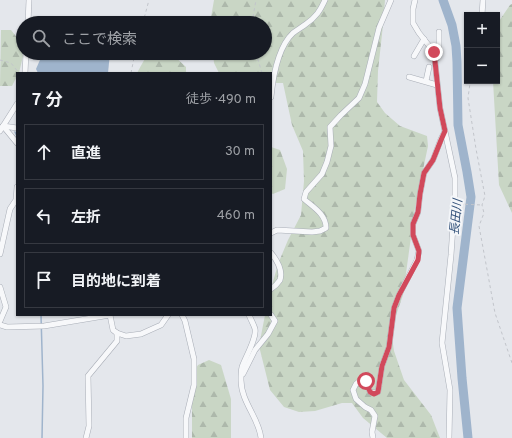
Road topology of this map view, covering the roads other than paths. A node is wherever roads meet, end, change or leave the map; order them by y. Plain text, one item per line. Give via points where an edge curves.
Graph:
1 (29, 0) edge
2 (325, 0) edge
3 (391, 0) edge
4 (415, 0) edge
5 (483, 0) edge
6 (482, 12) edge
7 (28, 16) edge
8 (439, 32) dead end
9 (424, 39) junction
10 (414, 56) dead end
11 (26, 60) edge
12 (435, 62) junction
13 (429, 67) dead end
14 (25, 72) edge
15 (409, 77) dead end
16 (426, 81) junction
17 (438, 85) junction
18 (272, 92) edge
19 (16, 106) edge
20 (2, 128) edge
21 (16, 128) edge
22 (445, 131) junction
23 (16, 142) edge
24 (16, 200) edge
25 (272, 232) edge
26 (0, 254) edge
27 (272, 254) edge
28 (0, 287) edge
29 (272, 288) edge
30 (104, 316) edge
31 (110, 316) edge
32 (167, 316) edge
33 (182, 316) edge
34 (249, 316) edge
35 (272, 316) edge
36 (0, 321) edge
37 (0, 325) edge
38 (117, 333) junction
39 (241, 379) junction
40 (86, 438) edge
41 (186, 438) edge
42 (261, 438) edge
43 (373, 438) edge
44 (449, 438) edge

1 - 7 street
2 - 18 street via 319,12 293,33 283,47
3 - 25 street via 379,28 359,98 330,127 331,146 327,162 322,174 306,192 304,199 322,214 326,228 312,232 277,230
4 - 9 street via 413,23
5 - 6 street
8 - 12 street
9 - 10 street
9 - 12 street via 434,52
11 - 14 street
12 - 17 street
13 - 16 street
15 - 16 street
16 - 17 street
17 - 22 street
19 - 20 street
20 - 21 street
20 - 23 street
22 - 43 street via 433,160 424,173 418,212 413,224 413,235 419,251 418,260 394,308 389,347 382,366 378,392 370,392 366,381 361,380 353,390 356,399 375,416
22 - 44 street via 455,178 452,255 442,343 450,390
24 - 26 street via 10,209
27 - 29 street via 280,270 280,279
28 - 36 street via 6,307
30 - 37 street via 44,326
31 - 38 street via 113,330
32 - 38 street via 161,325 141,334 126,336
33 - 41 street via 194,359 194,385 186,418
34 - 39 street via 255,336 242,368
35 - 39 street via 275,321 255,350
38 - 40 street via 117,341 88,376 89,426
39 - 42 street via 246,403 260,430

